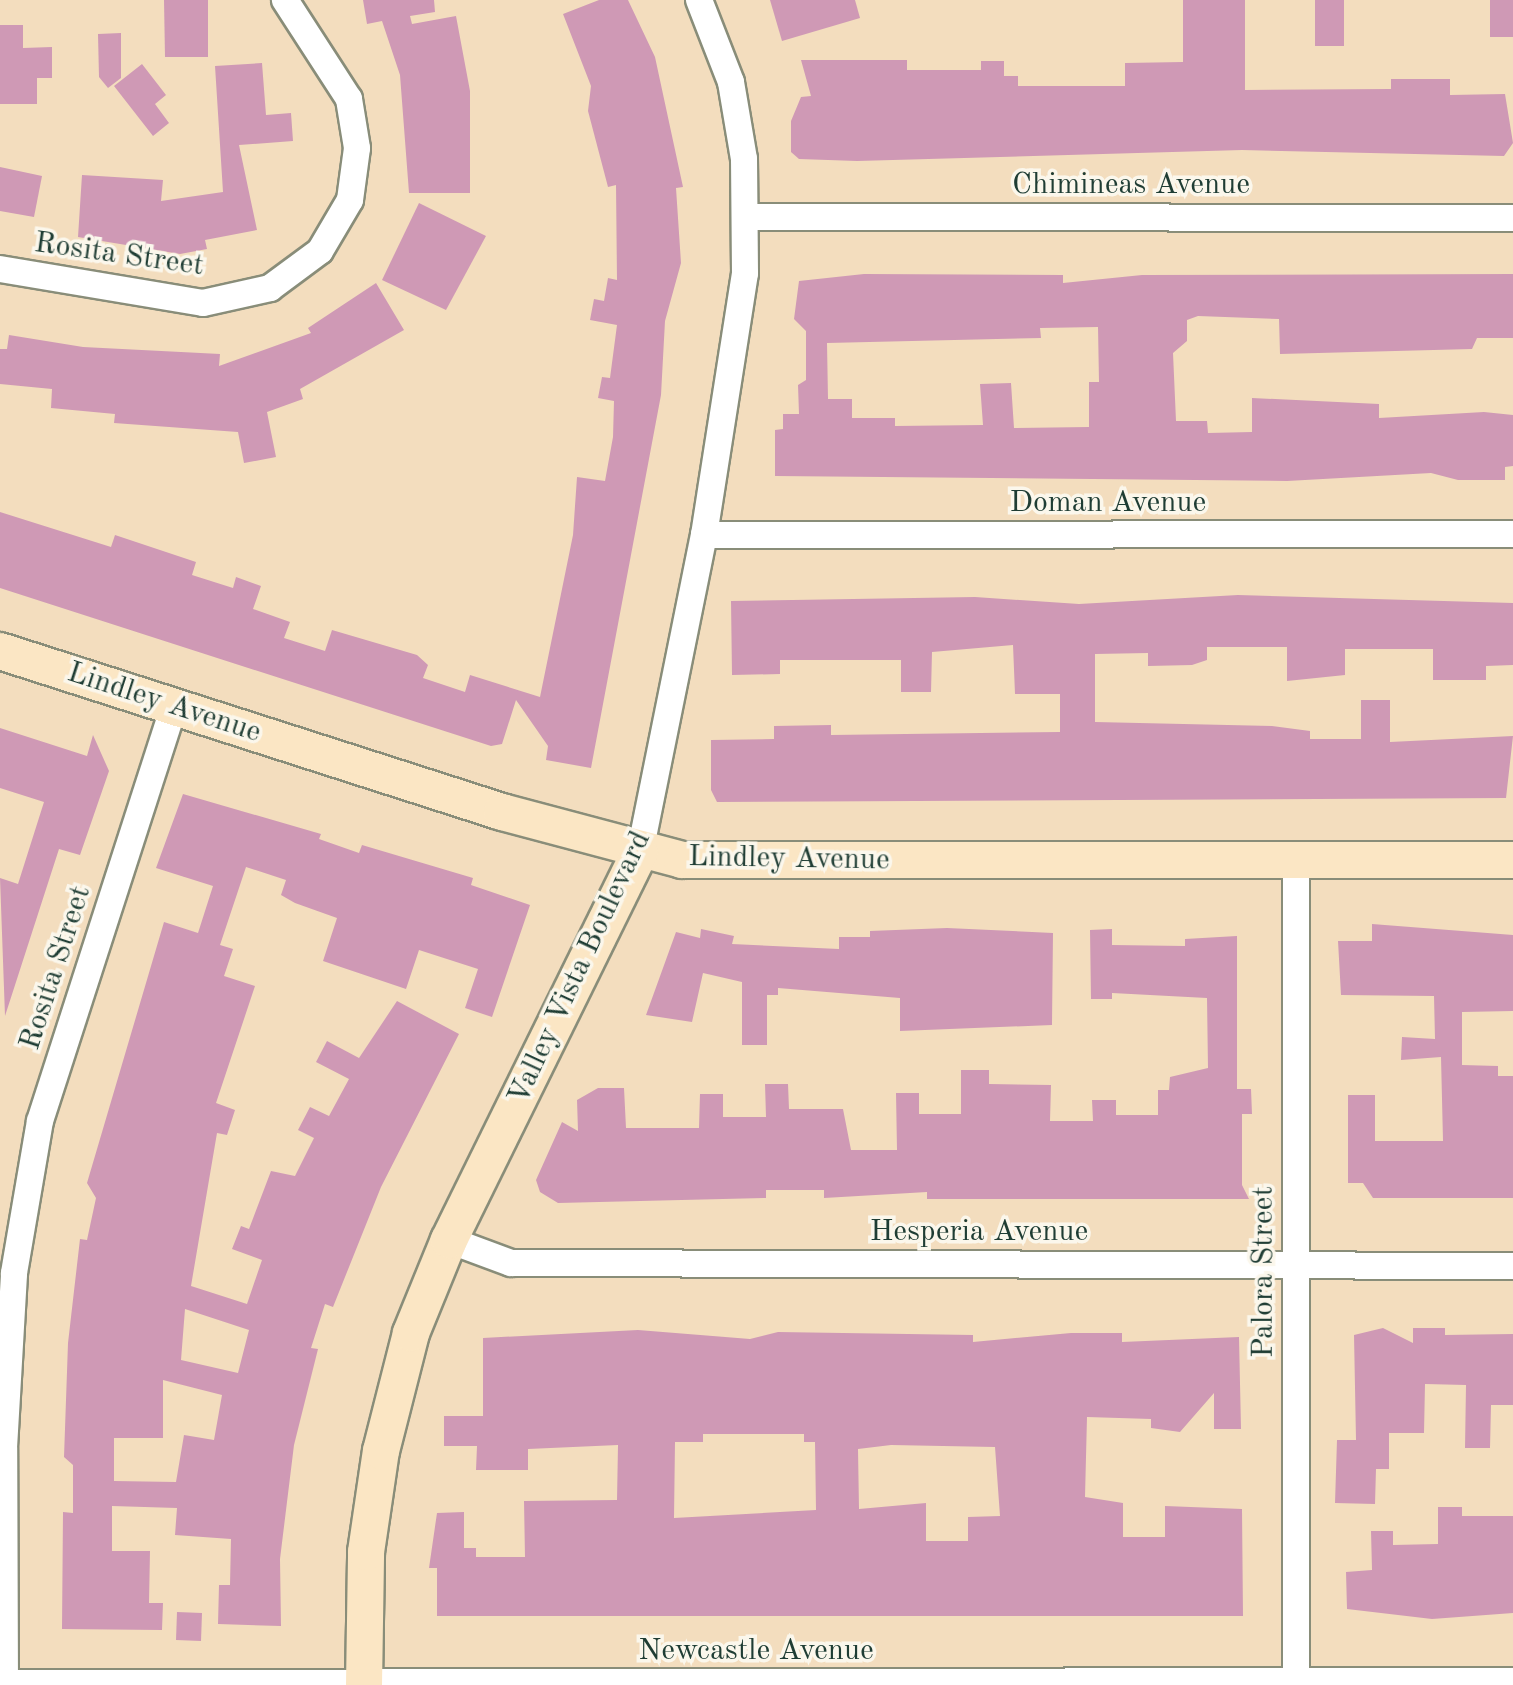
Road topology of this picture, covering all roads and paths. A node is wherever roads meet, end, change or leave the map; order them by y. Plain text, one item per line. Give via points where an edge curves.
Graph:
1 (285, 0) edge
2 (699, 0) edge
3 (748, 217) junction
4 (1513, 218) edge
5 (0, 269) edge
6 (1513, 534) edge
7 (704, 535) junction
8 (0, 651) edge
9 (174, 707) junction
10 (640, 852) junction
11 (1296, 860) junction
12 (1513, 860) edge
13 (449, 1240) junction
14 (1297, 1266) junction
15 (1513, 1266) edge
16 (1513, 1681) edge
17 (3, 1683) edge
18 (1296, 1683) edge
19 (364, 1684) edge

1 - 5 street, Rosita Street via 349,99 357,148 350,200 320,251 270,288 203,303
2 - 3 street, Valley Vista Boulevard via 731,82
3 - 4 street, Chimineas Avenue
3 - 7 street, Valley Vista Boulevard
6 - 7 street, Doman Avenue
7 - 10 street, Valley Vista Boulevard
8 - 9 street, Lindley Avenue
9 - 10 street, Lindley Avenue
9 - 17 street, Rosita Street via 40,1121 14,1273 4,1448
10 - 11 street, Lindley Avenue via 699,861
10 - 13 street, Valley Vista Boulevard
11 - 12 street, Lindley Avenue
11 - 14 street, Palora Street
13 - 14 street, Hesperia Avenue via 511,1263
13 - 19 street, Valley Vista Boulevard via 411,1333 381,1451 366,1552
14 - 15 street, Hesperia Avenue
14 - 18 street, Palora Street
16 - 18 street, Newcastle Avenue
17 - 19 street, Newcastle Avenue
18 - 19 street, Newcastle Avenue

